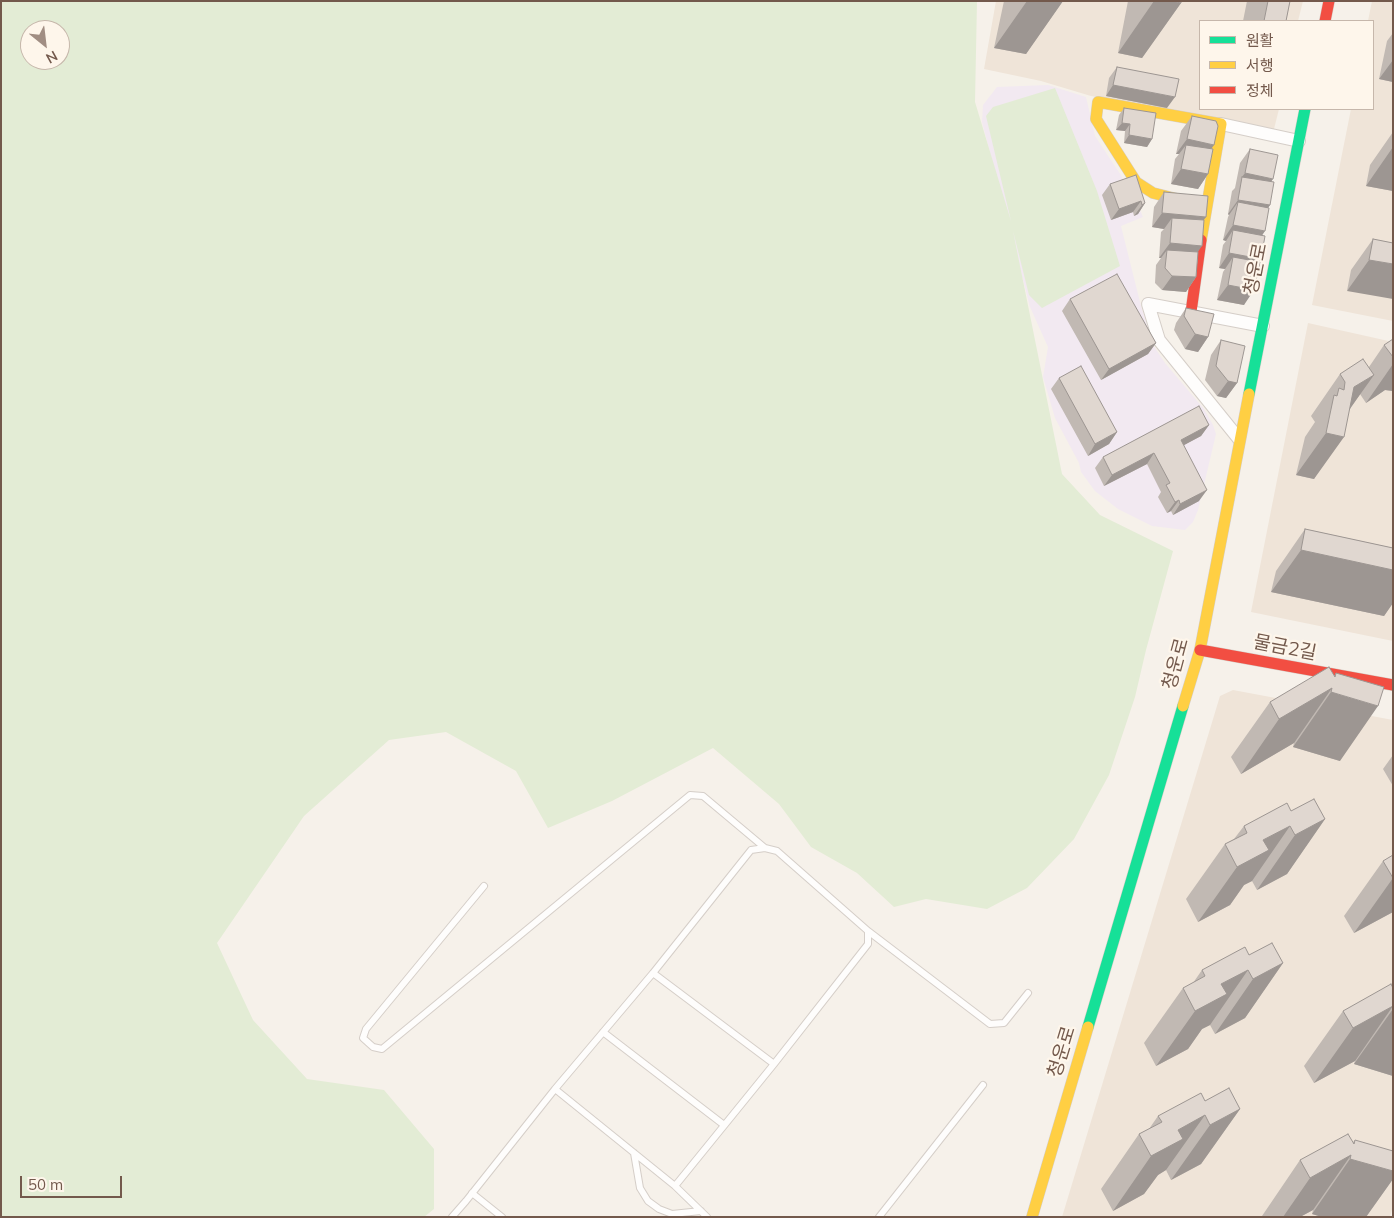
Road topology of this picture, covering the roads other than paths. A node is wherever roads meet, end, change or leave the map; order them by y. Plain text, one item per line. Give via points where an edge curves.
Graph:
1 (1329, 1) edge
2 (1325, 20) edge
3 (1305, 110) edge
4 (1221, 124) junction
5 (1299, 141) junction
6 (1206, 205) junction
7 (1191, 312) junction
8 (1263, 326) junction
9 (1239, 439) junction
10 (1200, 650) junction
11 (1393, 686) edge
12 (765, 848) junction
13 (484, 886) dead end
14 (868, 931) junction
15 (653, 973) junction
16 (1028, 993) dead end
17 (604, 1032) junction
18 (774, 1064) junction
19 (983, 1085) dead end
20 (555, 1089) junction
21 (724, 1125) junction
22 (634, 1153) junction
23 (675, 1186) junction
24 (472, 1193) junction
25 (702, 1211) junction
26 (452, 1217) edge
27 (502, 1217) edge
28 (708, 1217) edge
29 (879, 1217) edge
30 (1032, 1217) edge

1 - 2 street
3 - 5 street, 청운로
4 - 5 street
4 - 6 street
4 - 6 street via 1098,102 1096,119 1136,182 1153,194
5 - 8 street, 청운로
6 - 7 street
7 - 8 street
7 - 9 street via 1148,304 1159,340
8 - 9 street, 청운로
9 - 10 street, 청운로
10 - 11 street, 물금2길
10 - 30 street, 청운로
12 - 13 lane via 703,796 690,795 382,1049 373,1047 363,1038 366,1030
12 - 14 lane via 777,852
12 - 15 lane via 752,850
14 - 16 lane via 990,1024 1004,1023
14 - 18 lane via 868,944
15 - 17 lane
15 - 18 lane
17 - 20 lane
17 - 21 lane
18 - 21 lane
19 - 29 lane
20 - 22 lane
20 - 24 lane
21 - 23 lane
22 - 23 lane
22 - 25 lane via 640,1188 648,1201 659,1210 672,1214
23 - 25 lane
24 - 26 lane
24 - 27 lane
25 - 28 lane

